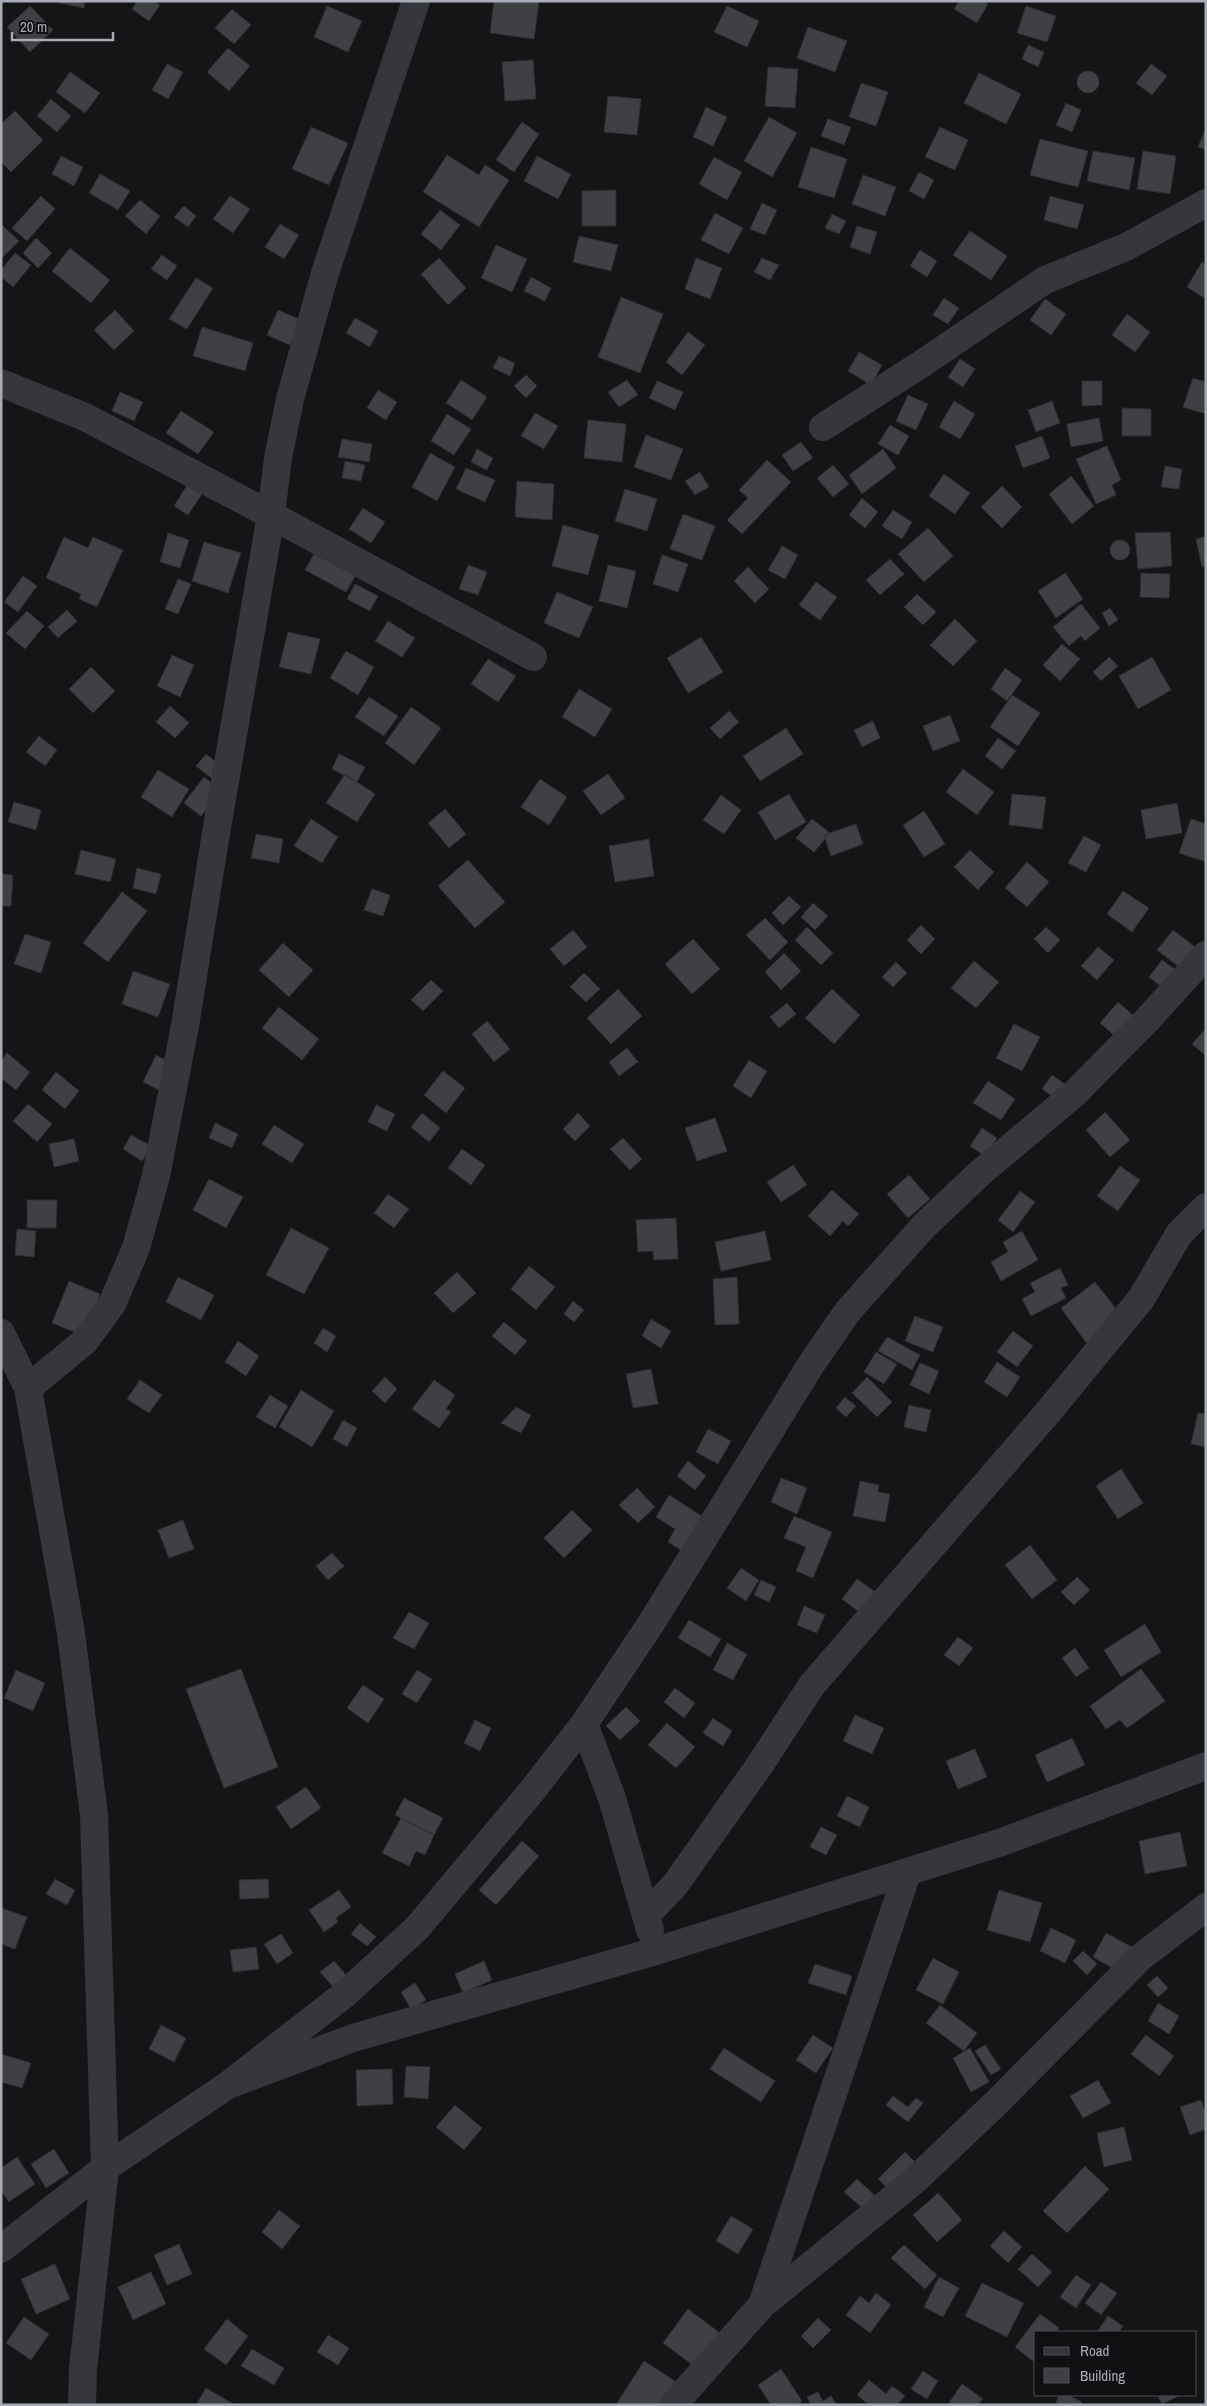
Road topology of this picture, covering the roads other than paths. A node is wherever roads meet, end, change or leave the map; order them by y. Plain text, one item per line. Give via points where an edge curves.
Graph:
1 (416, 1) edge
2 (1206, 203) edge
3 (1, 383) edge
4 (823, 427) dead end
5 (271, 515) junction
6 (533, 657) dead end
7 (1206, 955) edge
8 (1206, 1207) edge
9 (1, 1333) edge
10 (28, 1388) junction
11 (584, 1724) junction
12 (1206, 1766) edge
13 (907, 1873) junction
14 (1206, 1907) edge
15 (646, 1915) junction
16 (656, 1951) junction
17 (228, 2085) junction
18 (105, 2168) junction
19 (1, 2249) edge
20 (762, 2305) junction
21 (82, 2405) edge
22 (673, 2405) edge

1 - 5 street via 302,351 278,458
2 - 4 street via 1126,247 1045,280
3 - 5 street via 85,418
5 - 6 street
5 - 10 street via 186,1026 156,1176 136,1248 112,1304 85,1341
7 - 11 street via 1075,1093 980,1173 924,1226 848,1311
8 - 15 street via 1179,1234 1141,1298 1049,1411 812,1685 675,1885
9 - 10 street
10 - 18 street via 71,1633 94,1814
11 - 15 street via 612,1798
11 - 17 street via 417,1928 345,1994
12 - 13 street via 1002,1842
13 - 16 street
13 - 20 street
14 - 20 street via 1142,1957 914,2181
15 - 16 street
16 - 17 street via 354,2038
17 - 18 street
18 - 19 street
18 - 21 street
20 - 22 street

